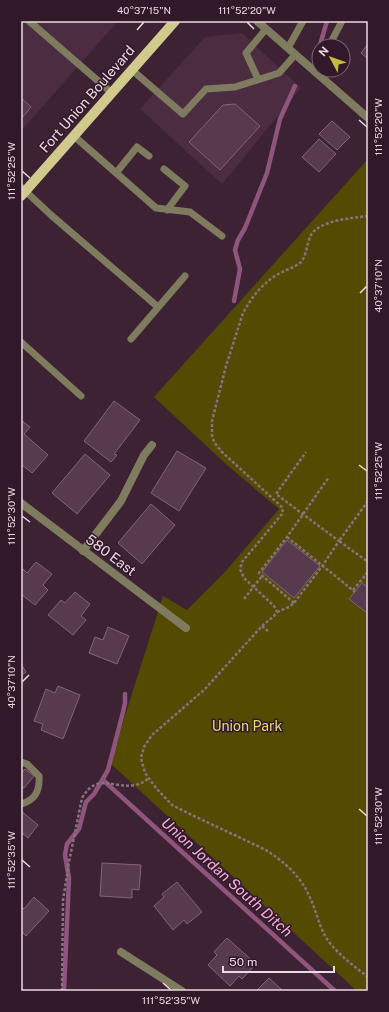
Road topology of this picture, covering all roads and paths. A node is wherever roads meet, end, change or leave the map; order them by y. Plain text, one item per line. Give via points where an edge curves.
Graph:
1 (29, 21) edge
2 (175, 21) edge
3 (257, 21) edge
4 (303, 21) edge
5 (342, 21) edge
6 (266, 29) junction
7 (333, 38) edge
8 (288, 48) junction
9 (295, 55) junction
10 (311, 65) edge
11 (132, 70) junction
12 (326, 78) edge
13 (258, 79) junction
14 (112, 93) junction
15 (368, 118) edge
16 (74, 136) junction
17 (149, 156) dead end
18 (164, 169) dead end
19 (116, 173) junction
20 (23, 191) edge
21 (167, 210) junction
22 (368, 216) edge
23 (222, 236) dead end
24 (185, 276) dead end
25 (158, 307) junction
26 (131, 339) dead end
27 (21, 342) edge
28 (81, 396) dead end
29 (152, 445) dead end
30 (306, 452) dead end
31 (329, 477) dead end
32 (368, 501) edge
33 (21, 503) edge
34 (364, 506) junction
35 (368, 508) edge
36 (304, 515) junction
37 (288, 537) junction
38 (339, 541) junction
39 (83, 551) junction
40 (368, 562) edge
41 (323, 565) junction
42 (368, 572) edge
43 (262, 576) junction
44 (253, 587) junction
45 (244, 599) dead end
46 (294, 603) junction
47 (277, 612) junction
48 (262, 626) junction
49 (186, 628) dead end
50 (268, 631) dead end
51 (21, 762) edge
52 (149, 778) junction
53 (21, 804) edge
54 (121, 952) dead end
55 (368, 977) edge
56 (62, 991) edge
57 (182, 991) edge

1 - 14 lane
2 - 11 main road, Fort Union Boulevard
3 - 6 street
4 - 8 lane
5 - 7 lane
6 - 8 street
6 - 13 lane via 246,53
8 - 9 street
9 - 10 street
9 - 13 lane via 279,73
11 - 13 lane via 182,114 206,89 235,87
11 - 14 main road, Fort Union Boulevard
12 - 15 street
14 - 16 main road, Fort Union Boulevard
16 - 19 lane
16 - 20 main road, Fort Union Boulevard
17 - 19 lane via 137,147
18 - 21 lane via 185,186
19 - 21 lane via 156,208
20 - 25 lane
21 - 23 lane via 190,212
22 - 44 path via 336,221 318,229 310,237 303,259 298,265 280,273 256,292 243,313 226,366 212,422 214,442 280,504 283,511 241,565 244,578
24 - 25 lane
25 - 26 lane
27 - 28 lane
29 - 39 street via 144,455 121,501
30 - 36 path via 276,494
31 - 36 path
32 - 34 path
33 - 39 street, 580 East
34 - 35 path
34 - 38 path
36 - 37 path
36 - 38 path
37 - 41 path
37 - 43 path via 259,573
38 - 40 path
38 - 41 path
39 - 49 street, 580 East
41 - 42 path via 354,591
41 - 46 path
43 - 44 path
43 - 46 path
44 - 45 path
44 - 47 path
46 - 47 path
47 - 48 path
48 - 50 path
48 - 52 path via 213,681 159,727 147,741 141,758
51 - 53 lane via 28,764 39,776 35,797
52 - 55 path via 172,805 257,845 287,866 305,888 328,941
52 - 56 path via 140,784 130,786 99,783 90,787 82,798 63,900
54 - 57 street

